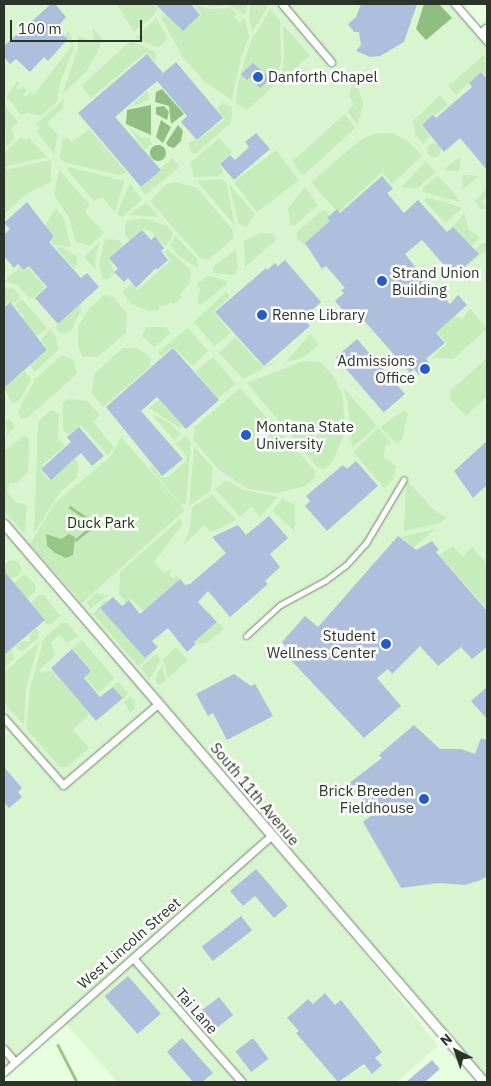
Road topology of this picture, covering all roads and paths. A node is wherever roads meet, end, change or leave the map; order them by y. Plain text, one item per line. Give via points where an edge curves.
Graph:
1 (282, 4) edge
2 (454, 4) edge
3 (487, 27) edge
4 (480, 34) junction
5 (487, 41) edge
6 (331, 62) dead end
7 (404, 479) dead end
8 (4, 524) edge
9 (246, 636) dead end
10 (159, 703) junction
11 (4, 718) edge
12 (272, 835) junction
13 (133, 958) junction
14 (4, 1049) edge
15 (15, 1062) junction
16 (4, 1072) edge
17 (242, 1082) edge
18 (484, 1082) edge

1 - 6 street
2 - 4 street
3 - 4 street
4 - 5 street
7 - 9 street via 383,518 346,565 280,605
8 - 10 street, South 11th Avenue
10 - 11 street via 63,786
10 - 12 street, South 11th Avenue
12 - 13 street, West Lincoln Street
12 - 18 street, South 11th Avenue
13 - 15 street, West Lincoln Street
13 - 17 street, Tai Lane
14 - 15 street
15 - 16 street, West Lincoln Street

